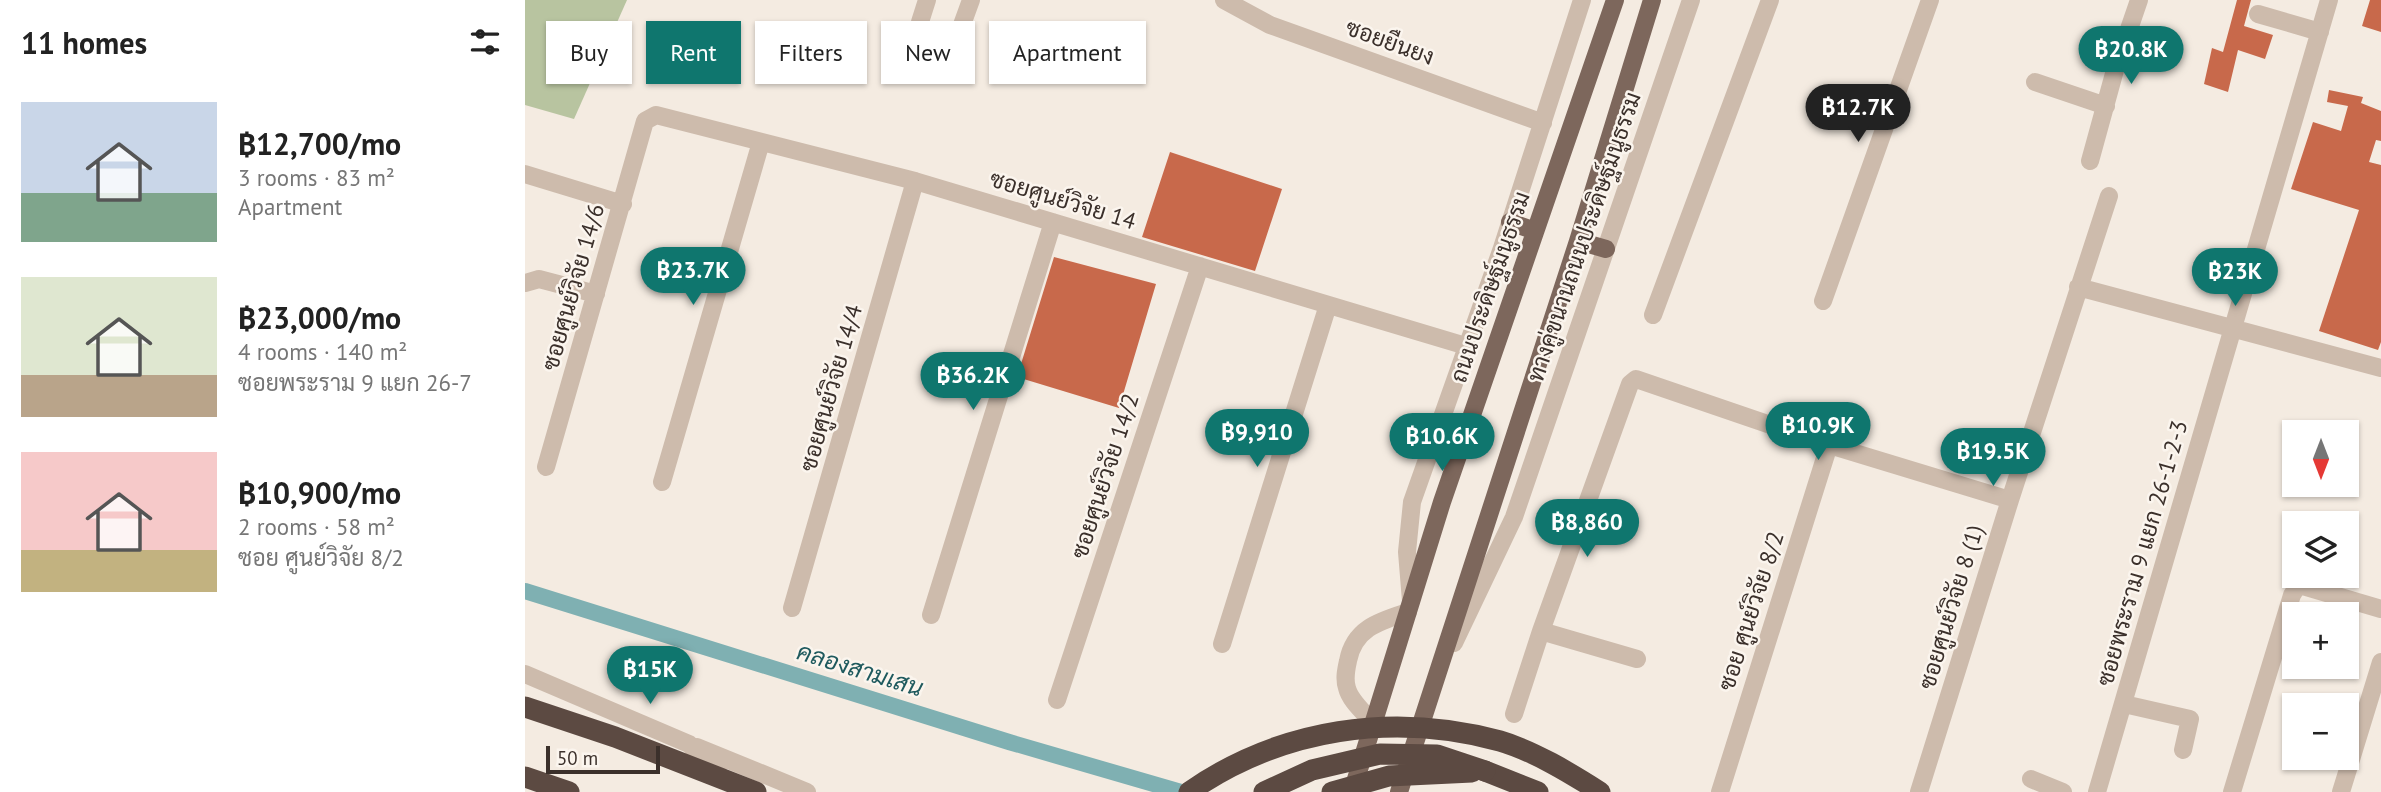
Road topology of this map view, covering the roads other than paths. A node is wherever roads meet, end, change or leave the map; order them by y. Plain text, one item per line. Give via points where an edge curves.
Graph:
1 (927, 0) edge
2 (971, 0) edge
3 (1224, 0) edge
4 (1581, 0) edge
5 (1615, 0) edge
6 (1652, 0) edge
7 (1691, 0) edge
8 (1770, 0) edge
9 (1930, 0) edge
10 (2139, 0) edge
11 (2329, 0) edge
12 (2259, 13) dead end
13 (920, 21) edge
14 (963, 21) edge
15 (2320, 32) junction
16 (2035, 82) dead end
17 (2106, 106) junction
18 (645, 121) joint
19 (1543, 123) junction
20 (761, 142) junction
21 (2090, 161) dead end
22 (525, 174) edge
23 (915, 181) junction
24 (2109, 196) dead end
25 (622, 204) junction
26 (1053, 222) junction
27 (1510, 222) junction
28 (1535, 231) junction
29 (1578, 241) junction
30 (1606, 249) junction
31 (1199, 266) junction
32 (525, 283) edge
33 (2078, 287) junction
34 (596, 294) junction
35 (1823, 301) dead end
36 (1328, 305) junction
37 (1653, 314) dead end
38 (2233, 327) junction
39 (1466, 346) junction
40 (2381, 368) edge
41 (1829, 445) junction
42 (546, 467) dead end
43 (662, 482) dead end
44 (2010, 500) junction
45 (1409, 606) junction
46 (792, 608) dead end
47 (2381, 609) edge
48 (931, 614) dead end
49 (1541, 631) junction
50 (1222, 644) dead end
51 (1637, 659) dead end
52 (2381, 662) edge
53 (525, 674) edge
54 (1435, 681) junction
55 (1057, 700) dead end
56 (2124, 704) junction
57 (525, 707) edge
58 (1514, 714) dead end
59 (1373, 723) junction
60 (689, 744) junction
61 (2183, 750) dead end
62 (1485, 771) junction
63 (525, 778) edge
64 (2031, 779) dead end
65 (569, 792) edge
66 (731, 792) edge
67 (756, 792) edge
68 (807, 792) edge
69 (1189, 792) edge
70 (1263, 792) edge
71 (1332, 792) edge
72 (1352, 792) edge
73 (1399, 792) edge
74 (1538, 792) edge
75 (1600, 792) edge
76 (1720, 792) edge
77 (1919, 792) edge
78 (2063, 792) edge
79 (2097, 792) edge
80 (2232, 792) edge
81 (2341, 792) edge

1 - 13 street
2 - 14 street
3 - 19 street, ซอยยืนยง via 1270,24
4 - 19 street
5 - 28 main road, ถนนประดิษฐ์มนูธรรม
6 - 29 main road
7 - 30 street, ทางคู่ขนานถนนประดิษฐ์มนูธรรม
8 - 37 street
9 - 35 street
10 - 17 street
11 - 15 street, ซอยพระราม 9 แยก 26-1-2-3
12 - 15 street
15 - 38 street, ซอยพระราม 9 แยก 26-1-2-3
16 - 17 street
17 - 21 street
18 - 20 street, ซอยศูนย์วิจัย 14 via 656,115
18 - 25 street, ซอยศูนย์วิจัย 14/6
19 - 27 street
20 - 23 street, ซอยศูนย์วิจัย 14
20 - 43 street
22 - 25 street
23 - 26 street, ซอยศูนย์วิจัย 14
23 - 46 street, ซอยศูนย์วิจัย 14/4
24 - 33 street, ซอยศูนย์วิจัย 8 (1)
25 - 34 street, ซอยศูนย์วิจัย 14/6
26 - 31 street, ซอยศูนย์วิจัย 14
26 - 48 street
27 - 28 main road
27 - 39 street
28 - 45 main road, ถนนประดิษฐ์มนูธรรม
29 - 30 main road
29 - 54 main road
30 - 54 street, ทางคู่ขนานถนนประดิษฐ์มนูธรรม via 1514,517
31 - 36 street, ซอยศูนย์วิจัย 14
31 - 55 street, ซอยศูนย์วิจัย 14/2
32 - 34 street via 538,279
33 - 38 street
33 - 44 street, ซอยศูนย์วิจัย 8 (1)
34 - 42 street, ซอยศูนย์วิจัย 14/6
36 - 39 street, ซอยศูนย์วิจัย 14
36 - 50 street
38 - 40 street
38 - 56 street, ซอยพระราม 9 แยก 26-1-2-3
39 - 45 street via 1412,502 1407,552
41 - 44 street
41 - 49 street via 1633,380
41 - 76 street, ซอย ศูนย์วิจัย 8/2
44 - 77 street, ซอยศูนย์วิจัย 8 (1)
45 - 59 main road, ถนนประดิษฐ์มนูธรรม
45 - 59 street via 1360,632 1349,653 1347,690
47 - 80 street via 2297,587
49 - 51 street
49 - 58 street
52 - 81 street
53 - 60 street
54 - 73 main road
56 - 61 street via 2190,719
56 - 79 street, ซอยพระราม 9 แยก 26-1-2-3
57 - 67 highway, bridge
59 - 72 main road, ถนนประดิษฐ์มนูธรรม
60 - 66 street via 721,775
60 - 68 street
62 - 70 highway, bridge via 1437,755 1380,754 1312,770
62 - 71 highway, bridge via 1389,776
62 - 74 highway
63 - 65 highway
64 - 78 street
69 - 75 highway, bridge via 1233,766 1289,743 1380,726 1436,728 1502,742 1566,770

